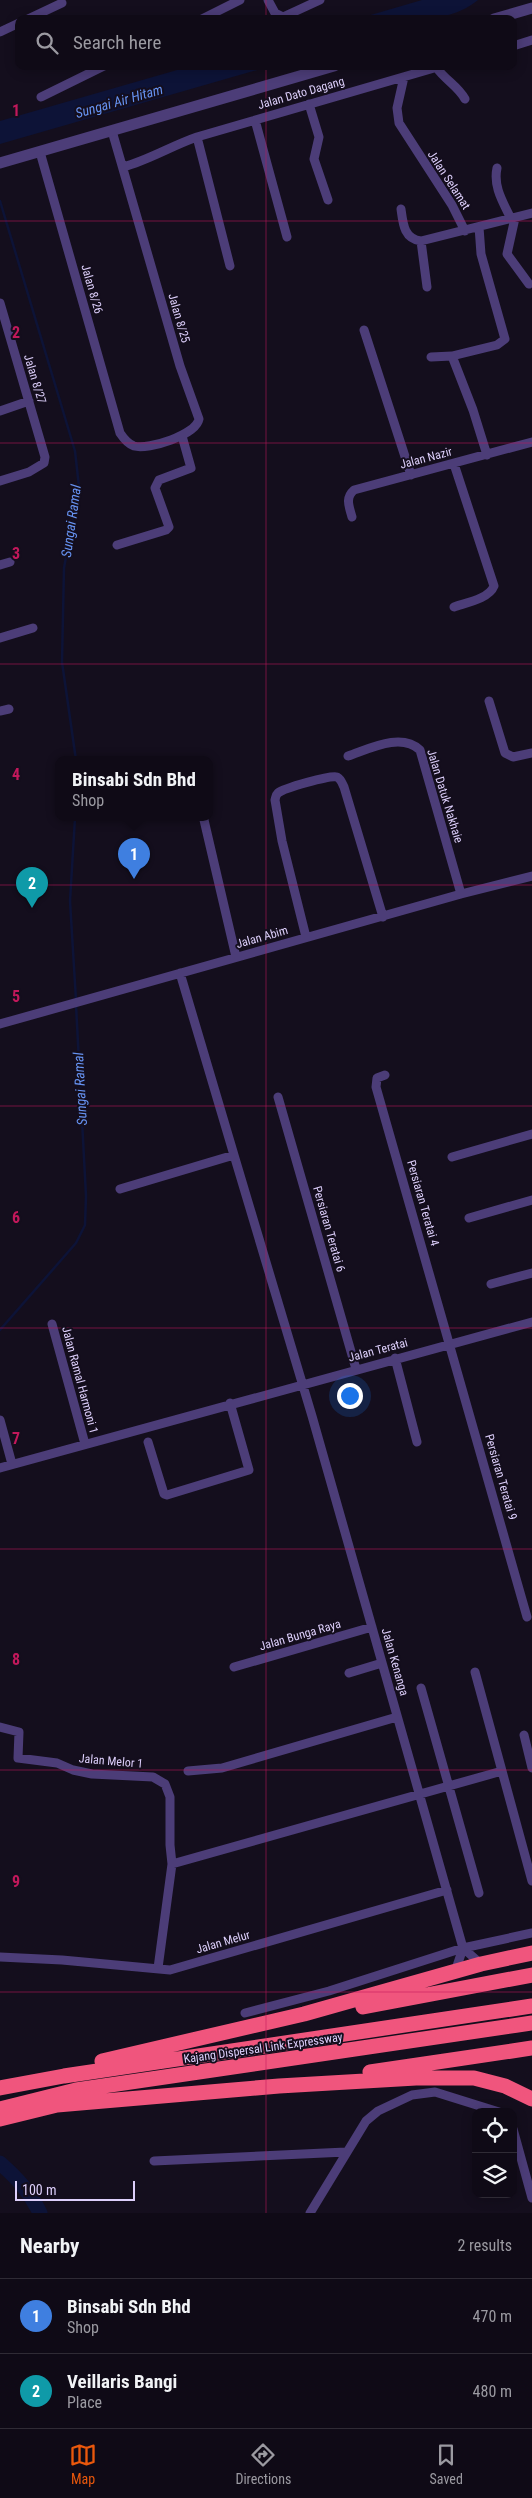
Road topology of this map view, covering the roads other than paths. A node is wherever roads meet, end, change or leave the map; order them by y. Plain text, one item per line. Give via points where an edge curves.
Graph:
1 (240, 0) edge
2 (268, 0) edge
3 (320, 0) edge
4 (62, 3) dead end
5 (532, 8) edge
6 (36, 15) edge
7 (210, 15) edge
8 (278, 15) edge
9 (287, 15) edge
10 (508, 15) edge
11 (15, 25) edge
12 (0, 32) edge
13 (532, 40) edge
14 (517, 45) edge
15 (96, 70) edge
16 (320, 70) edge
17 (428, 70) edge
18 (440, 70) edge
19 (404, 77) junction
20 (41, 97) dead end
21 (465, 99) dead end
22 (309, 104) junction
23 (255, 120) junction
24 (112, 131) junction
25 (197, 137) junction
26 (40, 152) junction
27 (0, 164) edge
28 (123, 167) junction
29 (496, 168) dead end
30 (328, 200) dead end
31 (401, 209) dead end
32 (532, 213) edge
33 (513, 218) junction
34 (479, 227) junction
35 (465, 231) junction
36 (287, 237) dead end
37 (421, 241) junction
38 (230, 266) dead end
39 (528, 284) dead end
40 (427, 287) dead end
41 (0, 303) edge
42 (364, 330) dead end
43 (10, 338) junction
44 (0, 341) edge
45 (452, 356) junction
46 (431, 357) dead end
47 (29, 402) junction
48 (0, 411) edge
49 (182, 436) junction
50 (532, 442) edge
51 (486, 455) junction
52 (454, 464) junction
53 (411, 475) junction
54 (0, 481) edge
55 (352, 517) dead end
56 (117, 545) dead end
57 (10, 562) dead end
58 (0, 566) edge
59 (454, 607) dead end
60 (32, 628) dead end
61 (0, 638) edge
62 (489, 701) dead end
63 (532, 753) edge
64 (348, 756) dead end
65 (204, 821) edge
66 (532, 876) edge
67 (461, 894) junction
68 (383, 916) junction
69 (306, 937) junction
70 (236, 957) junction
71 (180, 974) junction
72 (0, 1024) edge
73 (385, 1075) dead end
74 (278, 1096) dead end
75 (532, 1134) edge
76 (234, 1155) junction
77 (452, 1157) dead end
78 (120, 1189) dead end
79 (532, 1200) edge
80 (469, 1218) dead end
81 (532, 1273) edge
82 (491, 1284) dead end
83 (532, 1322) edge
84 (52, 1324) dead end
85 (450, 1343) junction
86 (395, 1358) junction
87 (356, 1369) junction
88 (302, 1383) junction
89 (230, 1403) junction
90 (0, 1420) edge
91 (148, 1442) dead end
92 (417, 1442) dead end
93 (84, 1444) junction
94 (12, 1464) junction
95 (0, 1468) edge
96 (527, 1618) dead end
97 (372, 1627) junction
98 (382, 1663) junction
99 (234, 1667) dead end
100 (475, 1672) dead end
101 (349, 1673) dead end
102 (421, 1688) dead end
103 (397, 1717) junction
104 (0, 1727) edge
105 (524, 1735) dead end
106 (532, 1768) edge
107 (188, 1771) dead end
108 (502, 1771) junction
109 (449, 1786) junction
110 (418, 1795) junction
111 (172, 1864) junction
112 (532, 1881) edge
113 (447, 1890) junction
114 (479, 1892) dead end
115 (532, 1932) edge
116 (463, 1948) junction
117 (529, 1953) edge
118 (0, 1957) edge
119 (481, 1964) junction
120 (158, 1968) junction
121 (454, 1972) junction
122 (532, 1975) edge
123 (532, 2006) edge
124 (245, 2013) dead end
125 (304, 2014) junction
126 (532, 2023) edge
127 (532, 2048) edge
128 (76, 2074) junction
129 (279, 2086) junction
130 (0, 2088) edge
131 (532, 2099) edge
132 (486, 2108) edge
133 (0, 2109) edge
134 (0, 2119) edge
135 (517, 2144) edge
136 (346, 2152) junction
137 (154, 2161) dead end
138 (532, 2198) edge
139 (310, 2213) edge

1 - 7 street
2 - 8 street
3 - 9 street
4 - 6 street
5 - 10 street
11 - 12 street
13 - 14 street
15 - 20 street
16 - 24 street
17 - 19 street, Jalan Dato Dagang
18 - 21 street
19 - 22 street, Jalan Dato Dagang
19 - 35 street, Jalan Selamat via 397,108 399,123
22 - 23 street, Jalan Dato Dagang
22 - 30 street via 318,137 314,159
23 - 25 street, Jalan Dato Dagang
23 - 36 street
24 - 26 street
24 - 28 street, Jalan 8/25
25 - 28 street, Jalan Dato Dagang via 168,147 142,162
25 - 38 street
26 - 27 street
26 - 49 street, Jalan 8/26 via 120,433 129,444 141,447
28 - 49 street, Jalan 8/25 via 180,366 198,413 198,424
29 - 33 street via 498,194
31 - 37 street via 408,235
32 - 33 street
33 - 34 street
33 - 39 street via 508,254
34 - 35 street
34 - 45 street via 481,254 504,339 497,345
35 - 37 street
37 - 40 street
41 - 43 street, Jalan 8/27
42 - 53 street
43 - 44 street
43 - 47 street, Jalan 8/27
45 - 46 street
45 - 51 street
47 - 48 street
47 - 54 street, Jalan 8/27 via 45,456 44,463 29,472
49 - 56 street via 191,468 159,480 155,488 169,527
50 - 51 street, Jalan Nazir
51 - 52 street, Jalan Nazir
52 - 53 street, Jalan Nazir
52 - 59 street via 494,586 483,596
53 - 55 street, Jalan Nazir via 354,490 348,502
57 - 58 street
60 - 61 street
62 - 63 street via 505,753 513,757
64 - 67 street, Jalan Datuk Nakhaie via 406,741 420,750
65 - 70 street
66 - 67 street, Jalan Abim
67 - 68 street, Jalan Abim
68 - 69 street, Jalan Abim
68 - 69 street via 344,787 336,777 324,778 282,790 275,800
69 - 70 street, Jalan Abim
70 - 71 street, Jalan Abim
71 - 72 street, Jalan Abim
71 - 76 street, Jalan Kenanga
73 - 85 street, Persiaran Teratai 4 via 377,1078 376,1087
74 - 87 street, Persiaran Teratai 6
75 - 77 street
76 - 78 street
76 - 88 street, Jalan Kenanga
79 - 80 street
81 - 82 street
83 - 85 street, Jalan Teratai
84 - 93 street, Jalan Ramal Harmoni 1
85 - 86 street, Jalan Teratai
85 - 96 street, Persiaran Teratai 9
86 - 87 street, Jalan Teratai
86 - 92 street
87 - 88 street, Jalan Teratai
88 - 89 street, Jalan Teratai
88 - 97 street, Jalan Kenanga
89 - 91 street via 249,1470 167,1495
89 - 93 street, Jalan Teratai
90 - 94 street
93 - 94 street, Jalan Teratai
94 - 95 street, Jalan Teratai
97 - 98 street, Jalan Kenanga
97 - 99 street, Jalan Bunga Raya
98 - 101 street
98 - 103 street, Jalan Kenanga
100 - 108 street
102 - 109 street
103 - 107 street via 222,1768
103 - 110 street, Jalan Kenanga
104 - 111 street, Jalan Melor 1 via 19,1732 18,1758 57,1763 92,1774 143,1776 162,1781 170,1797
105 - 106 street
108 - 109 street
108 - 112 street
109 - 110 street
109 - 114 street
110 - 111 street
110 - 113 street, Jalan Kenanga
111 - 120 street, Jalan Melor 1
113 - 116 street, Jalan Kenanga
113 - 120 street, Jalan Melur via 170,1970
115 - 116 street
116 - 119 street
116 - 121 street
116 - 124 street via 329,1991
117 - 119 highway, Kajang Dispersal Link Expressway
118 - 120 street, Jalan Melur
119 - 121 highway, Kajang Dispersal Link Expressway
121 - 125 highway, Kajang Dispersal Link Expressway
122 - 125 highway
123 - 128 highway, Kajang Dispersal Link Expressway
125 - 128 highway, Kajang Dispersal Link Expressway via 97,2062
126 - 133 highway, Kajang Dispersal Link Expressway via 76,2090
127 - 129 highway
128 - 130 highway, Kajang Dispersal Link Expressway
129 - 131 highway via 474,2078 505,2086
129 - 134 highway via 57,2105
132 - 136 street via 435,2092 412,2095 378,2111 366,2121
135 - 138 street
136 - 137 street
136 - 139 street

